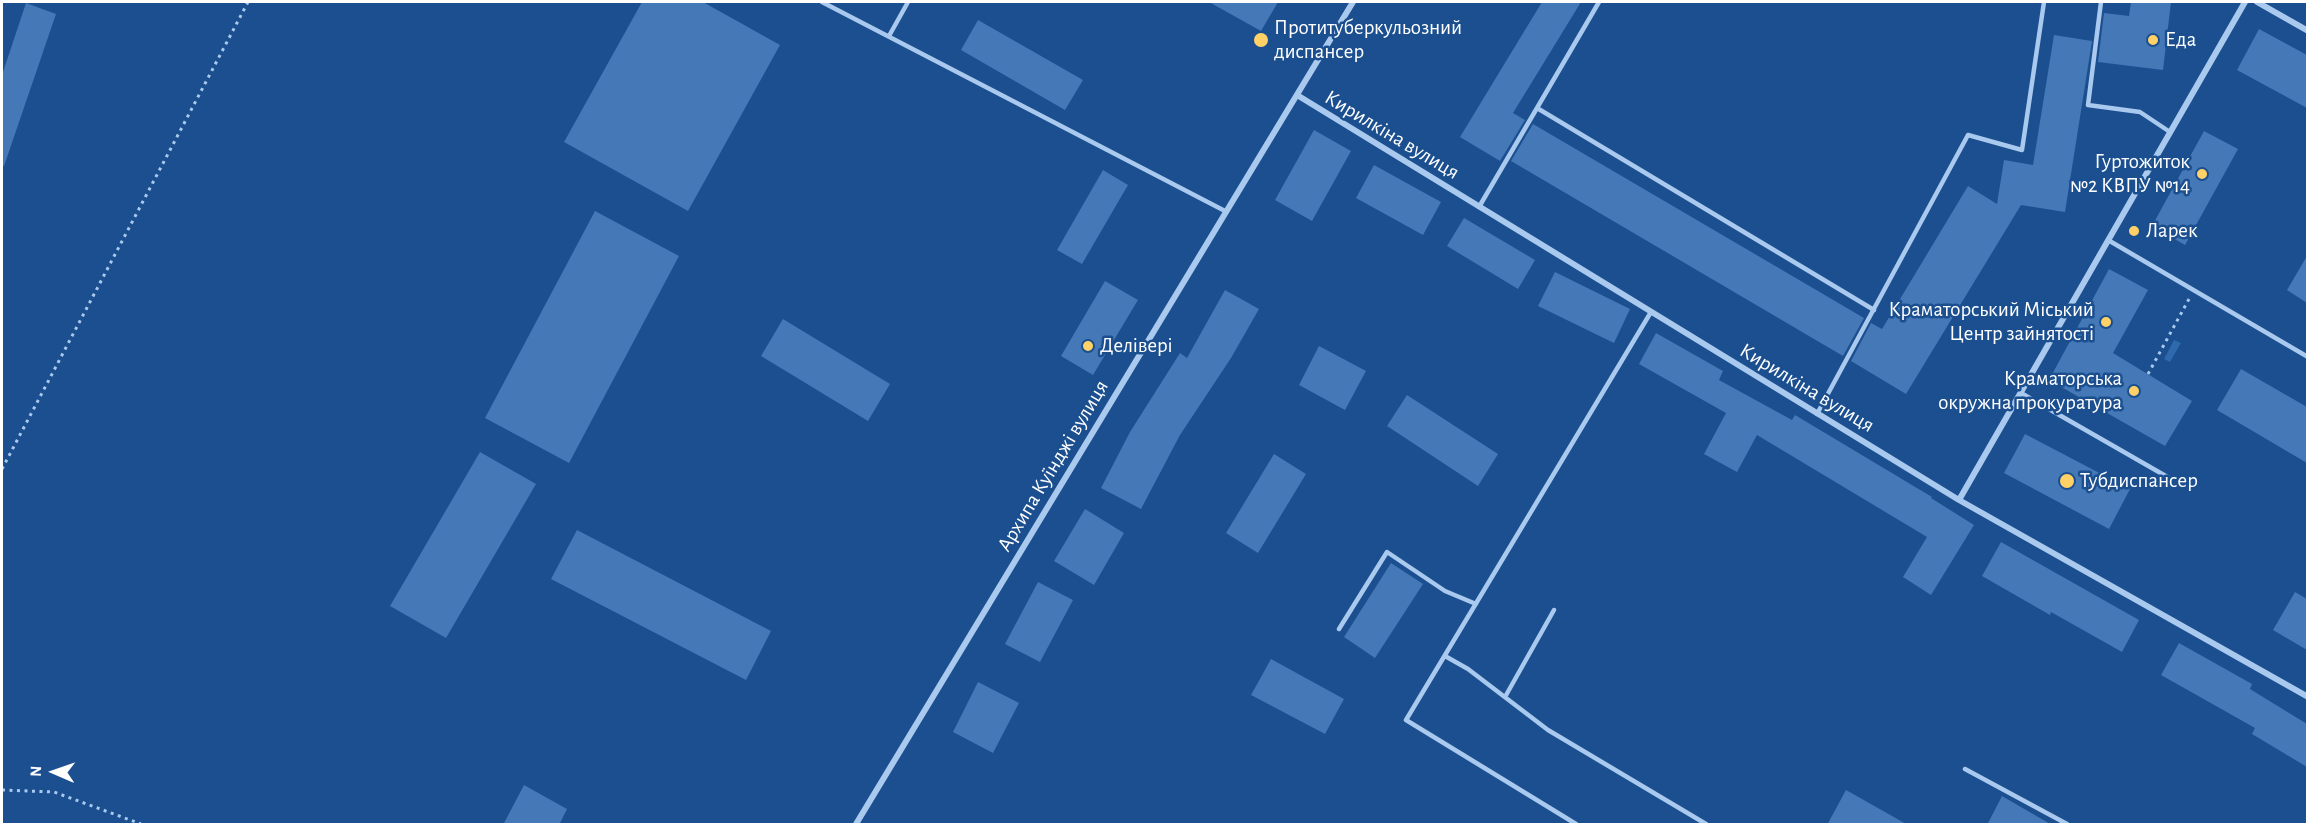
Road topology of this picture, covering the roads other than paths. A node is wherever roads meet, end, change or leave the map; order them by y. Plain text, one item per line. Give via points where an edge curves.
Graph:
1 (822, 2) edge
2 (908, 2) edge
3 (1353, 2) edge
4 (1599, 2) edge
5 (2044, 2) edge
6 (2093, 2) edge
7 (2101, 2) edge
8 (2245, 2) edge
9 (2257, 2) edge
10 (2307, 31) edge
11 (889, 36) junction
12 (1297, 96) junction
13 (1537, 108) junction
14 (2170, 132) junction
15 (1479, 207) junction
16 (1225, 211) junction
17 (2108, 240) junction
18 (1874, 310) junction
19 (1651, 312) junction
20 (2307, 357) edge
21 (2021, 393) junction
22 (1817, 414) junction
23 (2171, 478) dead end
24 (1959, 500) junction
25 (1476, 604) junction
26 (1554, 610) dead end
27 (1339, 629) dead end
28 (1445, 656) junction
29 (2307, 697) edge
30 (1505, 698) junction
31 (1965, 770) dead end
32 (856, 825) edge
33 (1576, 825) edge
34 (1706, 825) edge
35 (2067, 825) edge

1 - 11 lane
2 - 11 lane
3 - 12 street, Архипа Куїнджі вулиця
4 - 13 lane
5 - 18 lane via 2022,150 1968,135
6 - 7 lane
7 - 14 lane via 2088,105 2140,112
8 - 14 street
9 - 10 street
11 - 16 lane
12 - 15 street, Кирилкіна вулиця
12 - 16 street, Архипа Куїнджі вулиця
13 - 15 lane
13 - 18 lane
14 - 17 street
15 - 19 street, Кирилкіна вулиця
16 - 32 street, Архипа Куїнджі вулиця
17 - 20 lane
17 - 21 street
18 - 22 lane
19 - 22 street, Кирилкіна вулиця
19 - 25 lane
21 - 23 lane
21 - 24 street
22 - 24 street, Кирилкіна вулиця
24 - 29 street, Кирилкіна вулиця
25 - 27 lane via 1445,591 1388,552
25 - 28 lane
26 - 30 lane
28 - 30 lane
28 - 33 lane via 1406,720
30 - 34 lane via 1548,730
31 - 35 lane

